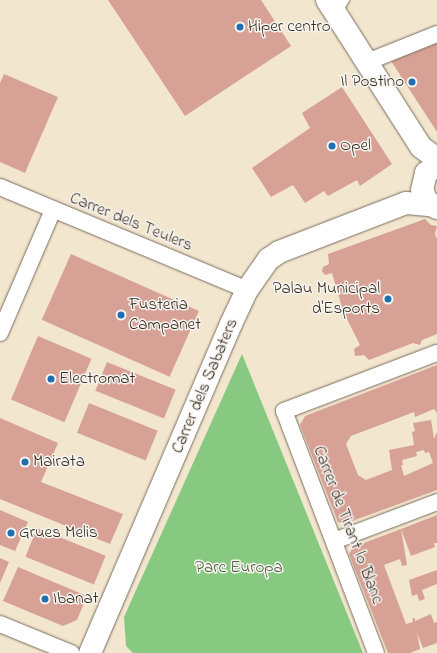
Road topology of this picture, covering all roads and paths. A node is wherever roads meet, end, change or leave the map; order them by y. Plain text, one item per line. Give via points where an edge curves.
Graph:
1 (336, 5) edge
2 (437, 34) edge
3 (367, 62) junction
4 (429, 153) edge
5 (427, 177) edge
6 (0, 188) edge
7 (406, 203) junction
8 (436, 207) edge
9 (53, 210) junction
10 (247, 290) junction
11 (0, 333) edge
12 (437, 353) edge
13 (437, 502) edge
14 (334, 541) junction
15 (0, 624) edge
16 (71, 653) edge
17 (90, 653) edge
18 (376, 653) edge

1 - 3 street
2 - 3 street
3 - 4 street
4 - 5 street
5 - 7 street, Carrer dels Sabaters
5 - 8 street via 423,196
6 - 9 street, Carrer dels Teulers
7 - 8 street, Carrer dels Sabaters
7 - 10 street, Carrer dels Sabaters via 279,252 269,259
9 - 10 street, Carrer dels Teulers
9 - 11 street
10 - 17 street, Carrer dels Sabaters
12 - 14 street, Carrer de Tirant lo Blanc via 284,411
13 - 14 street
14 - 18 street, Carrer de Tirant lo Blanc
15 - 16 street

